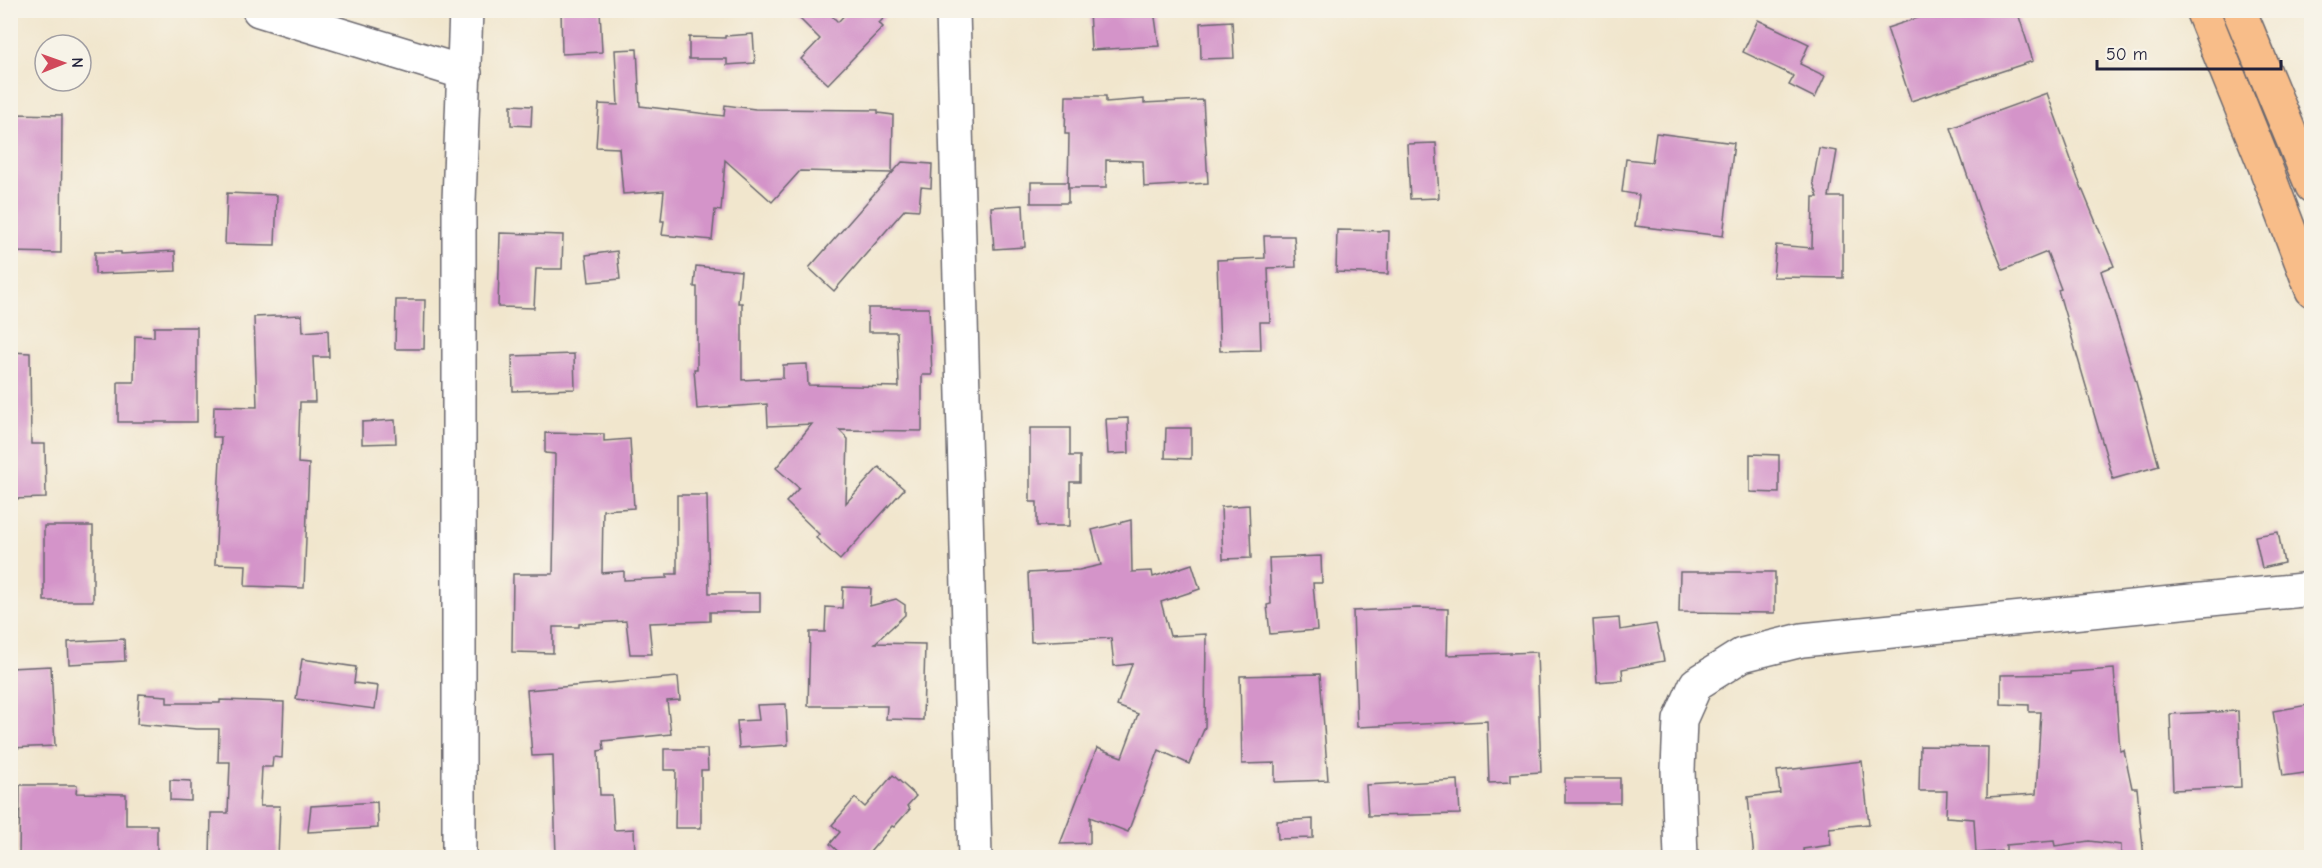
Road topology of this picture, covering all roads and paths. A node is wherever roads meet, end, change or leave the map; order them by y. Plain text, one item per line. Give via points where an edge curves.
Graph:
1 (259, 10) edge
2 (466, 10) edge
3 (954, 10) edge
4 (2202, 10) edge
5 (2239, 10) edge
6 (465, 73) junction
7 (2312, 186) edge
8 (2312, 290) edge
9 (2312, 590) edge
10 (459, 858) edge
11 (975, 858) edge
12 (1681, 858) edge

1 - 6 street
2 - 6 street
3 - 11 street
4 - 8 highway
5 - 7 highway
6 - 10 street via 459,201
9 - 12 street via 1802,640 1742,655 1696,684 1680,720

